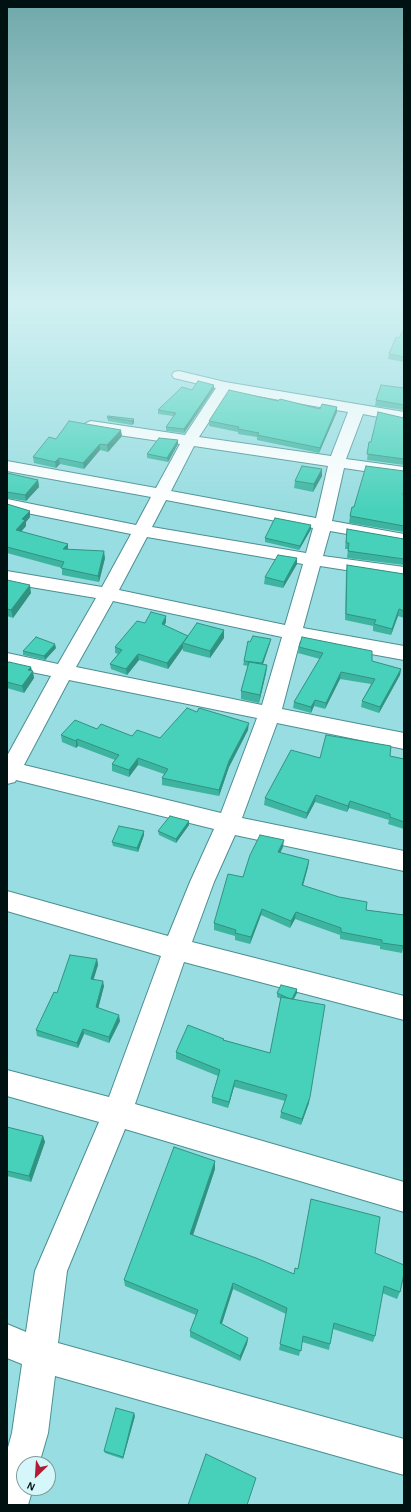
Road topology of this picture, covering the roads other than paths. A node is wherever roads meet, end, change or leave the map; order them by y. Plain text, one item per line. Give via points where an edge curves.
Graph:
1 (179, 374) dead end
2 (225, 386) junction
3 (357, 409) junction
4 (404, 417) edge
5 (90, 426) edge
6 (189, 441) junction
7 (337, 461) junction
8 (7, 466) edge
9 (404, 472) edge
10 (162, 494) junction
11 (7, 504) edge
12 (323, 524) junction
13 (142, 531) junction
14 (404, 539) edge
15 (314, 560) junction
16 (404, 573) edge
17 (7, 577) edge
18 (108, 594) junction
19 (293, 633) junction
20 (404, 653) edge
21 (7, 660) edge
22 (63, 672) junction
23 (270, 714) junction
24 (404, 741) edge
25 (8, 772) edge
26 (228, 824) junction
27 (404, 861) edge
28 (7, 901) edge
29 (176, 949) junction
30 (404, 1008) edge
31 (7, 1084) edge
32 (117, 1113) junction
33 (404, 1196) edge
34 (7, 1342) edge
35 (41, 1355) junction
36 (404, 1457) edge
37 (10, 1505) edge

1 - 2 street
2 - 3 street
2 - 6 street
3 - 4 street
3 - 7 street
5 - 6 street
6 - 7 street
6 - 10 street
7 - 9 street
7 - 12 street
8 - 10 street
10 - 12 street
10 - 13 street
11 - 13 street
12 - 14 street
12 - 15 street
13 - 15 street
13 - 18 street
15 - 16 street
15 - 19 street
17 - 18 street
18 - 19 street
18 - 22 street
19 - 20 street
19 - 23 street
21 - 22 street
22 - 23 street
22 - 25 street
23 - 24 street
23 - 26 street
25 - 26 street
26 - 27 street
26 - 29 street
28 - 29 street
29 - 30 street
29 - 32 street
31 - 32 street
32 - 33 street
32 - 35 street via 51,1271
34 - 35 street
35 - 36 street
35 - 37 street via 30,1434

